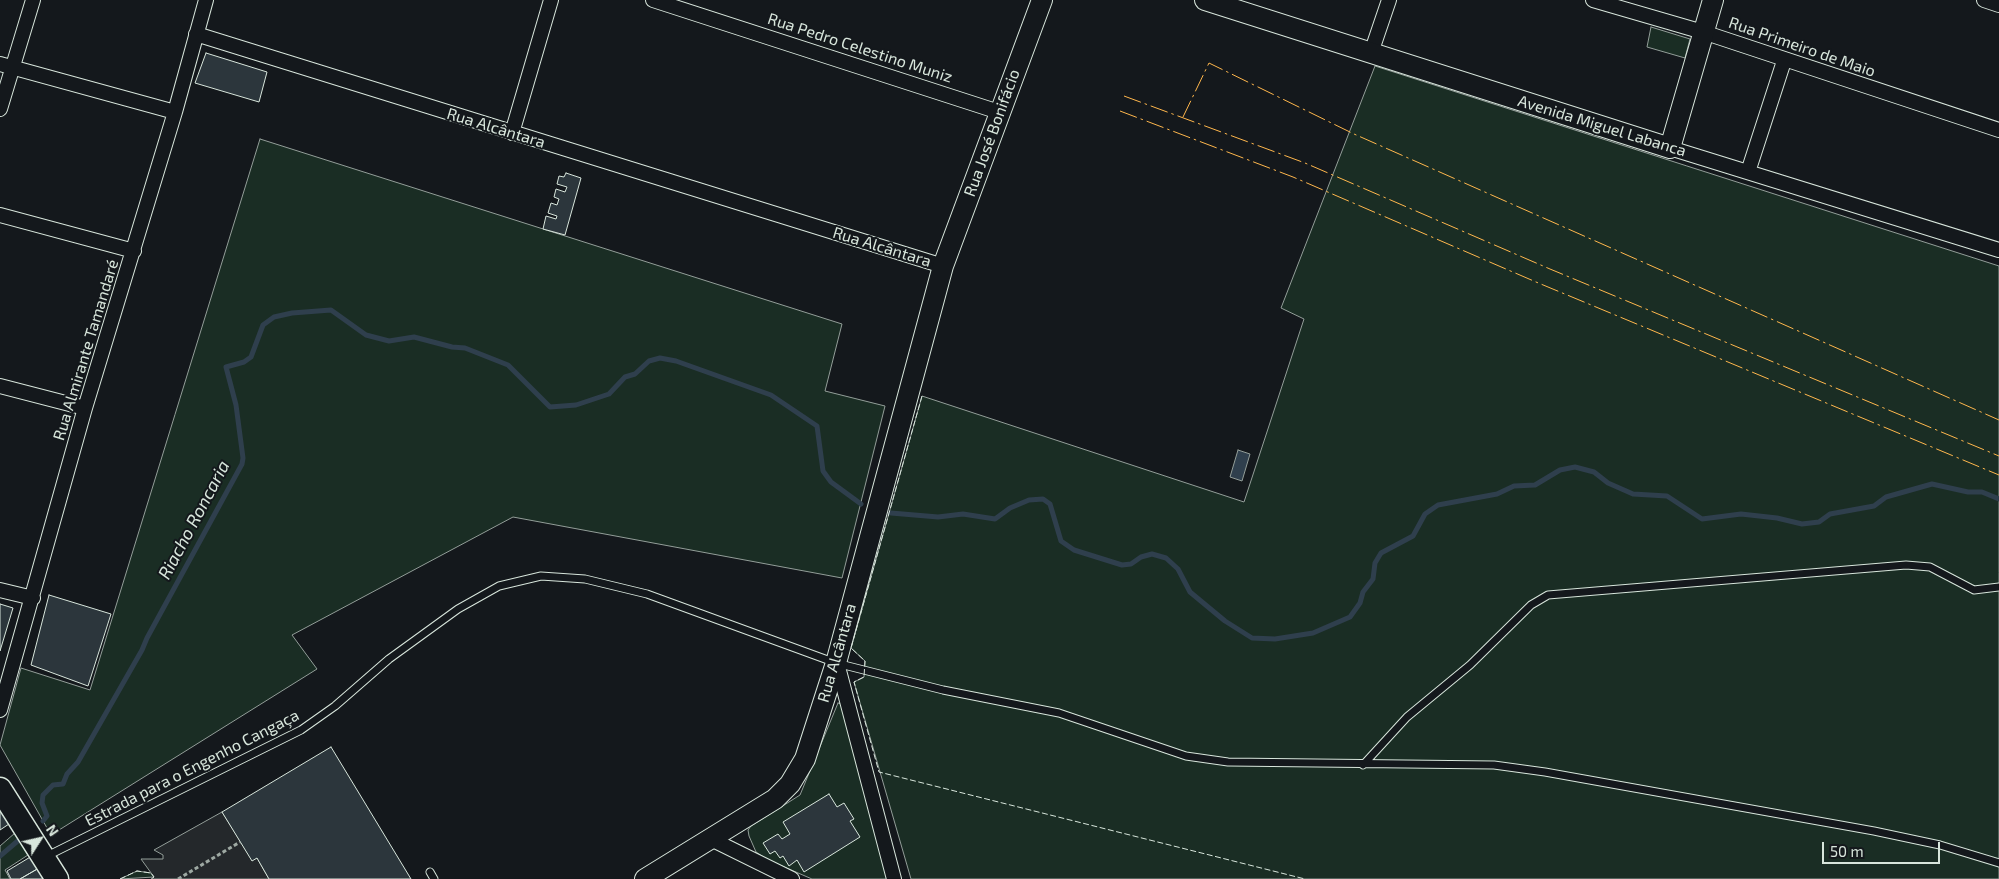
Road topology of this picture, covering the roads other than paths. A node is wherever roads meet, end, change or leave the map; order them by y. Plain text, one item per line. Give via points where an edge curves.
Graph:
1 (33, 0) edge
2 (206, 0) edge
3 (551, 0) edge
4 (653, 0) edge
5 (1042, 0) edge
6 (1205, 0) edge
7 (1389, 0) edge
8 (1593, 0) edge
9 (1713, 0) edge
10 (1984, 0) edge
11 (1999, 5) edge
12 (1703, 32) junction
13 (196, 34) junction
14 (1371, 54) junction
15 (1784, 61) junction
16 (6, 65) edge
17 (0, 109) edge
18 (175, 112) junction
19 (999, 112) junction
20 (1999, 130) edge
21 (512, 133) junction
22 (1670, 148) junction
23 (1748, 172) junction
24 (0, 216) edge
25 (1999, 250) edge
26 (134, 251) junction
27 (943, 266) junction
28 (0, 386) edge
29 (86, 408) junction
30 (1999, 587) edge
31 (0, 590) edge
32 (33, 598) junction
33 (836, 663) junction
34 (1, 704) edge
35 (1363, 765) junction
36 (0, 789) edge
37 (711, 839) junction
38 (44, 858) junction
39 (1999, 863) edge
40 (430, 872) dead end
41 (57, 879) edge
42 (434, 879) edge
43 (645, 879) edge
44 (792, 879) edge
45 (894, 879) edge

1 - 16 street
2 - 13 street, Rua Almirante Tamandaré
3 - 21 street
4 - 19 street, Rua Pedro Celestino Muniz
5 - 19 street, Rua José Bonifácio
6 - 14 street, Avenida Miguel Labanca
7 - 14 street
8 - 12 street, Rua Primeiro de Maio
9 - 12 street
10 - 11 street
12 - 15 street, Rua Primeiro de Maio
12 - 22 street
13 - 18 street, Rua Almirante Tamandaré
13 - 21 street, Rua Alcântara
14 - 22 street, Avenida Miguel Labanca
15 - 20 street, Rua Primeiro de Maio
15 - 23 street
16 - 17 street
16 - 18 street
18 - 26 street, Rua Almirante Tamandaré
19 - 27 street, Rua José Bonifácio
21 - 27 street, Rua Alcântara
22 - 23 street, Avenida Miguel Labanca
23 - 25 street, Avenida Miguel Labanca
24 - 26 street
26 - 29 street, Rua Almirante Tamandaré
27 - 33 street, Rua Alcântara
28 - 29 street
29 - 32 street, Rua Almirante Tamandaré
30 - 35 lane via 1974,590 1930,567 1906,565 1548,595 1531,605 1470,665 1407,717
31 - 32 street
32 - 34 street, Rua Almirante Tamandaré
33 - 35 lane, Estrada para o Engenho Cangaça via 943,690 1060,713 1186,756 1228,762
33 - 37 street, Rua Alcântara via 805,758 790,784 775,799
33 - 38 lane, Estrada para o Engenho Cangaça via 648,594 585,579 541,576 499,586 458,609 389,659 335,706 301,730
33 - 45 street
35 - 39 lane, Estrada para o Engenho Cangaça via 1494,765 1545,772 1874,831 1940,845
36 - 38 main road
37 - 43 street, Rua Alcântara
37 - 44 street
38 - 41 main road
40 - 42 lane

